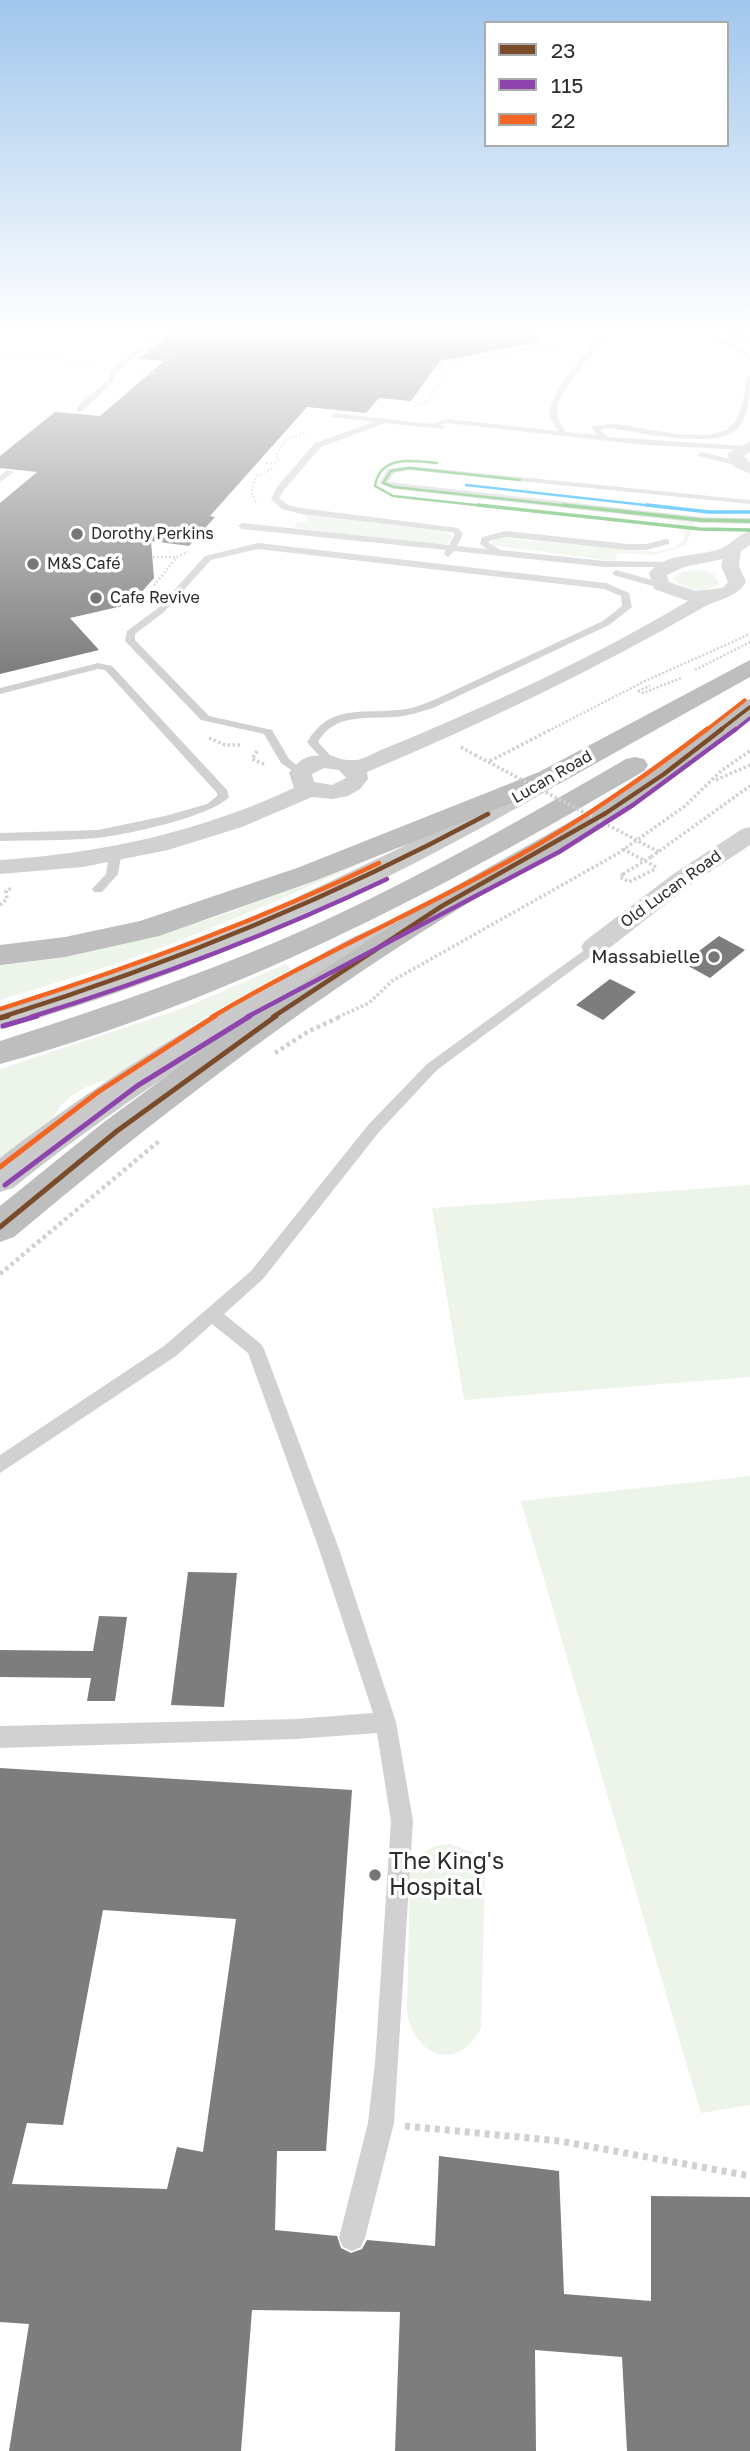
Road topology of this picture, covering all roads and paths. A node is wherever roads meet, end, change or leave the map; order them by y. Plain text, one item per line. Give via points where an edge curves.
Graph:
1 (318, 445) edge
2 (655, 445) edge
3 (706, 445) edge
4 (747, 447) edge
5 (266, 463) dead end
6 (278, 464) dead end
7 (747, 467) edge
8 (10, 471) dead end
9 (0, 480) edge
10 (676, 495) junction
11 (750, 502) edge
12 (668, 516) junction
13 (750, 521) edge
14 (242, 526) dead end
15 (278, 530) junction
16 (750, 536) edge
17 (666, 542) dead end
18 (450, 551) junction
19 (733, 552) junction
20 (507, 553) junction
21 (153, 557) dead end
22 (177, 557) dead end
23 (208, 558) junction
24 (678, 564) junction
25 (733, 575) junction
26 (664, 587) junction
27 (719, 596) junction
28 (658, 628) junction
29 (750, 634) edge
30 (750, 642) edge
31 (750, 667) edge
32 (643, 682) junction
33 (0, 691) edge
34 (750, 707) edge
35 (206, 733) dead end
36 (246, 744) dead end
37 (256, 745) dead end
38 (457, 745) dead end
39 (750, 751) edge
40 (490, 761) junction
41 (272, 765) dead end
42 (750, 765) edge
43 (346, 766) junction
44 (550, 778) junction
45 (305, 781) junction
46 (712, 782) junction
47 (750, 786) edge
48 (750, 834) edge
49 (0, 837) edge
50 (623, 849) junction
51 (659, 852) junction
52 (115, 856) junction
53 (0, 867) edge
54 (656, 867) dead end
55 (649, 870) dead end
56 (98, 889) dead end
57 (442, 906) junction
58 (594, 947) joint
59 (0, 955) edge
60 (0, 1017) edge
61 (0, 1053) edge
62 (267, 1058) dead end
63 (163, 1137) dead end
64 (0, 1178) edge
65 (0, 1227) edge
66 (0, 1274) edge
67 (212, 1314) junction
68 (0, 1465) edge
69 (386, 1723) junction
70 (0, 1737) edge
71 (381, 2123) junction
72 (750, 2176) edge
73 (352, 2238) dead end

1 - 18 lane via 279,489 275,499 285,507 455,530 459,534
2 - 7 lane
3 - 4 lane
4 - 7 street via 735,458
5 - 6 path
8 - 9 lane
10 - 11 lane
10 - 12 lane via 686,502 681,513
10 - 12 lane via 409,468 391,471 383,481 394,487
12 - 13 lane
14 - 15 lane
15 - 18 lane
15 - 23 lane via 218,547
16 - 19 street
17 - 20 lane via 646,548 506,534 485,539 487,547
18 - 20 lane
18 - 26 lane via 626,574
19 - 24 street
19 - 25 street
20 - 24 lane via 630,566
21 - 22 path
23 - 43 lane via 258,546 606,586 626,595 627,607 606,623 431,704 396,714 335,719 316,732 312,742 326,757
23 - 45 lane via 161,610 130,633 130,641 205,718 268,732 285,761
24 - 25 street via 709,565
24 - 26 street via 658,573
25 - 27 street via 735,588
26 - 27 street via 693,597
26 - 28 street via 669,602
27 - 28 street via 699,602
28 - 43 street via 427,738
29 - 32 path
30 - 32 path via 643,693 638,691 650,686
31 - 44 highway, Lucan Road
32 - 40 path
33 - 49 lane via 98,666 108,668 223,792 211,806 120,830
34 - 57 highway via 618,806
34 - 61 highway via 639,763 482,854 342,924 141,1007
35 - 36 path via 225,745
37 - 41 path via 253,762
38 - 40 path, bridge
39 - 46 path
40 - 51 path, bridge
42 - 46 path
43 - 45 street via 315,763
43 - 45 street via 357,779 347,788 328,792
44 - 59 highway via 201,913 65,947
44 - 60 main road, Lucan Road via 371,877 285,917 159,966
45 - 52 street via 213,832
46 - 50 path
47 - 51 path
48 - 58 street, Old Lucan Road
50 - 54 path
50 - 62 path via 392,981 369,1003 309,1031
51 - 55 path, bridge via 620,877 629,881
52 - 53 street
52 - 56 lane via 117,867
57 - 64 main road via 205,1034 116,1091
57 - 65 highway via 236,1042
58 - 67 lane via 432,1067 374,1128 261,1271
63 - 66 path
67 - 68 lane via 170,1351
67 - 69 lane via 255,1349 329,1549
69 - 70 lane
69 - 71 lane via 402,1821
71 - 72 path via 560,2141
71 - 73 lane

